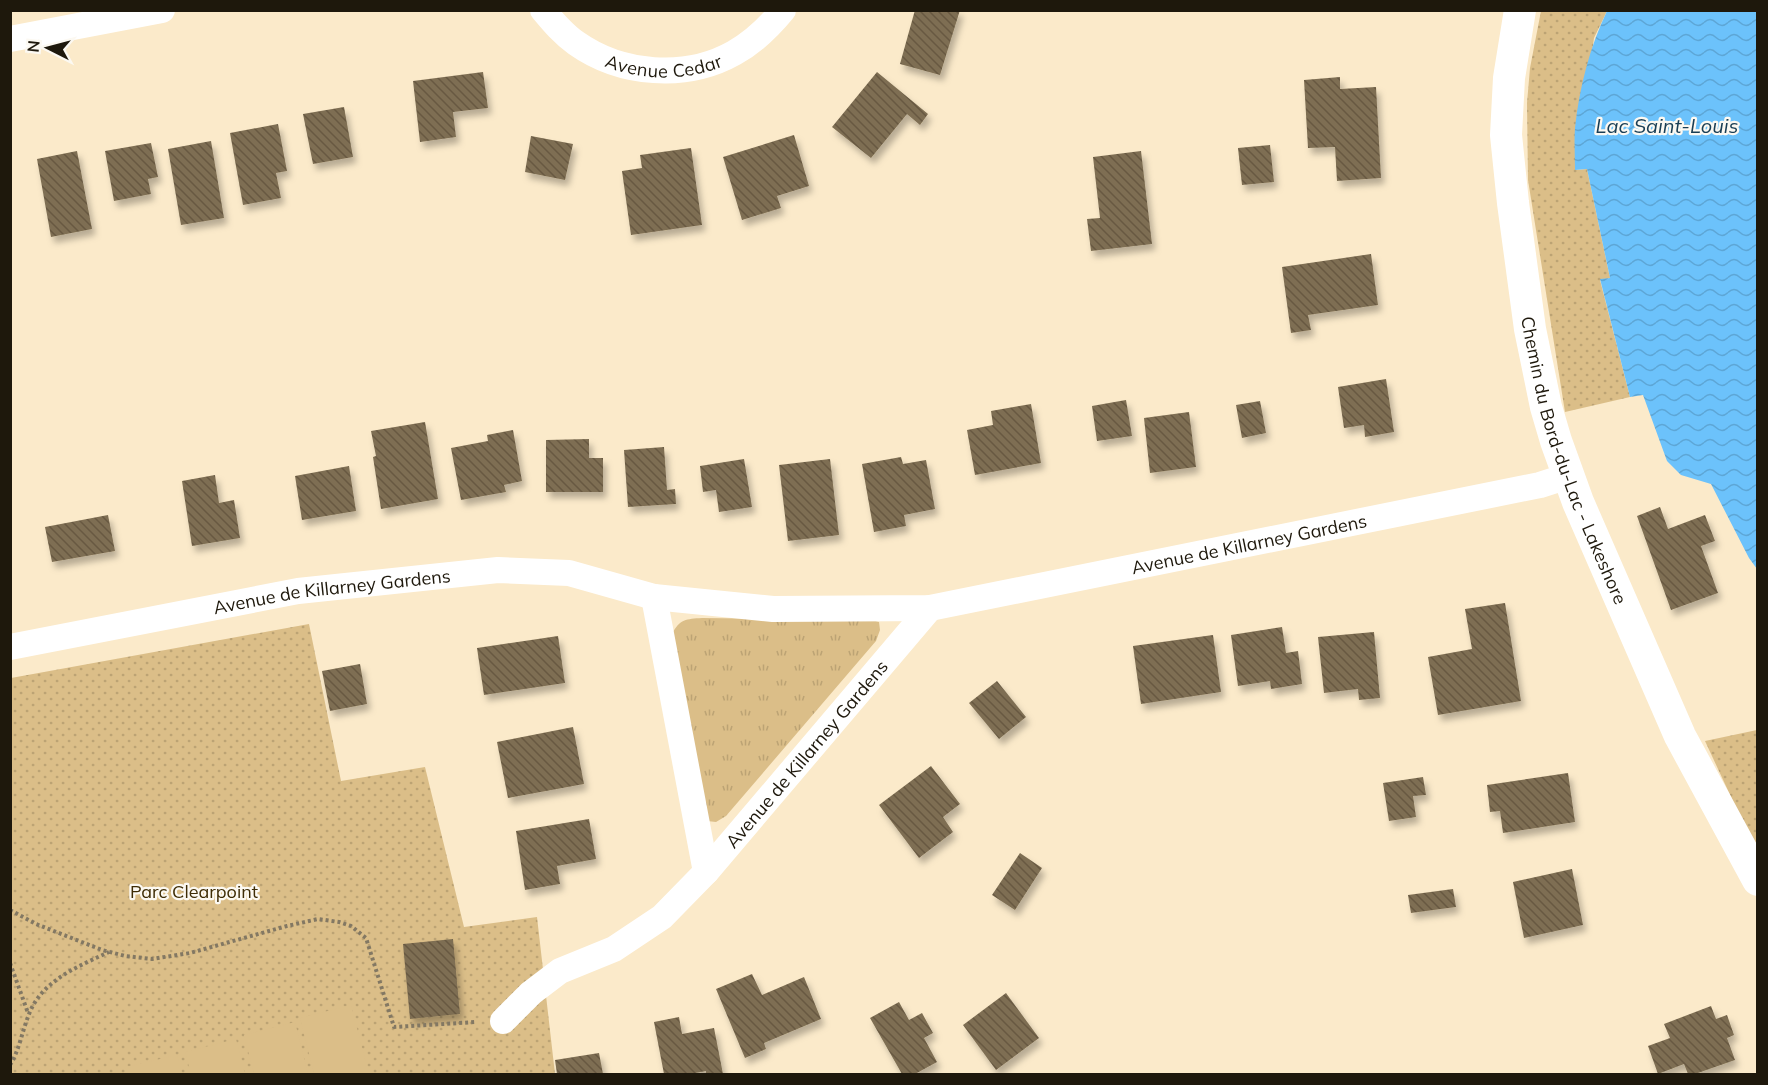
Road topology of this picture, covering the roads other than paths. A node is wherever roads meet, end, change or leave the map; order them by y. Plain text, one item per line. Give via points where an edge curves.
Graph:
1 (162, 10) edge
2 (543, 10) edge
3 (783, 10) edge
4 (1520, 10) edge
5 (10, 39) edge
6 (1568, 476) junction
7 (654, 597) junction
8 (930, 608) junction
9 (10, 647) edge
10 (706, 872) junction
11 (1758, 880) edge
12 (503, 1021) road end

1 - 5 street
2 - 3 street, Avenue Cedar via 558,28 597,55 630,67 665,71 700,66 733,53 753,41
4 - 6 street, Chemin du Bord-du-Lac - Lakeshore via 1506,105 1509,166 1530,329 1546,407
6 - 8 street, Avenue de Killarney Gardens via 1540,485
6 - 11 street, Chemin du Bord-du-Lac - Lakeshore via 1680,736
7 - 8 street, Avenue de Killarney Gardens via 773,609
7 - 9 street, Avenue de Killarney Gardens via 569,573 498,570 298,591
7 - 10 street, Avenue de Killarney Gardens
8 - 10 street, Avenue de Killarney Gardens
10 - 12 street, Avenue de Killarney Gardens via 662,917 614,949 560,971

